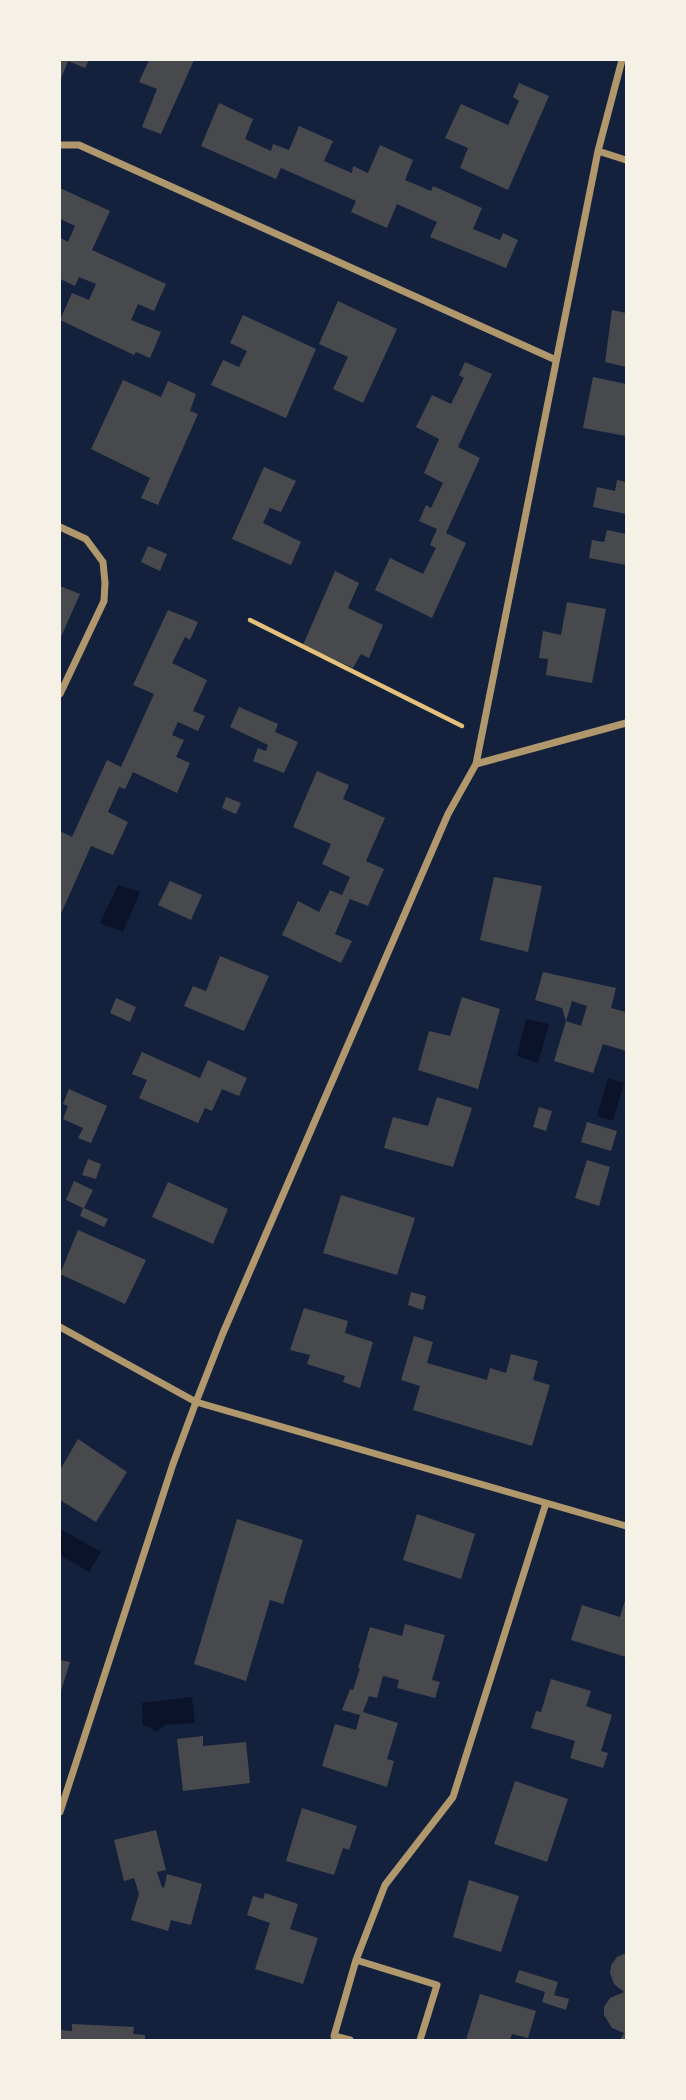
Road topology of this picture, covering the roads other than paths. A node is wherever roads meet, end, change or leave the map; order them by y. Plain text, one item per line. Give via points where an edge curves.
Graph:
1 (622, 60) edge
2 (60, 145) edge
3 (598, 151) junction
4 (626, 160) edge
5 (556, 360) junction
6 (60, 527) edge
7 (60, 694) edge
8 (626, 723) edge
9 (475, 764) junction
10 (60, 1327) edge
11 (196, 1402) junction
12 (546, 1503) junction
13 (626, 1526) edge
14 (60, 1812) edge
15 (356, 1960) junction
16 (350, 2040) edge
17 (420, 2040) edge

1 - 3 street
2 - 5 street via 79,145
3 - 4 street
3 - 5 street
5 - 9 street
6 - 7 street via 86,539 103,562 105,583 104,601
8 - 9 street
9 - 11 street via 443,826
10 - 11 street
11 - 12 street
11 - 14 street
12 - 13 street
12 - 15 street via 453,1797 385,1885
15 - 16 street via 334,2036
15 - 17 street via 437,1985

